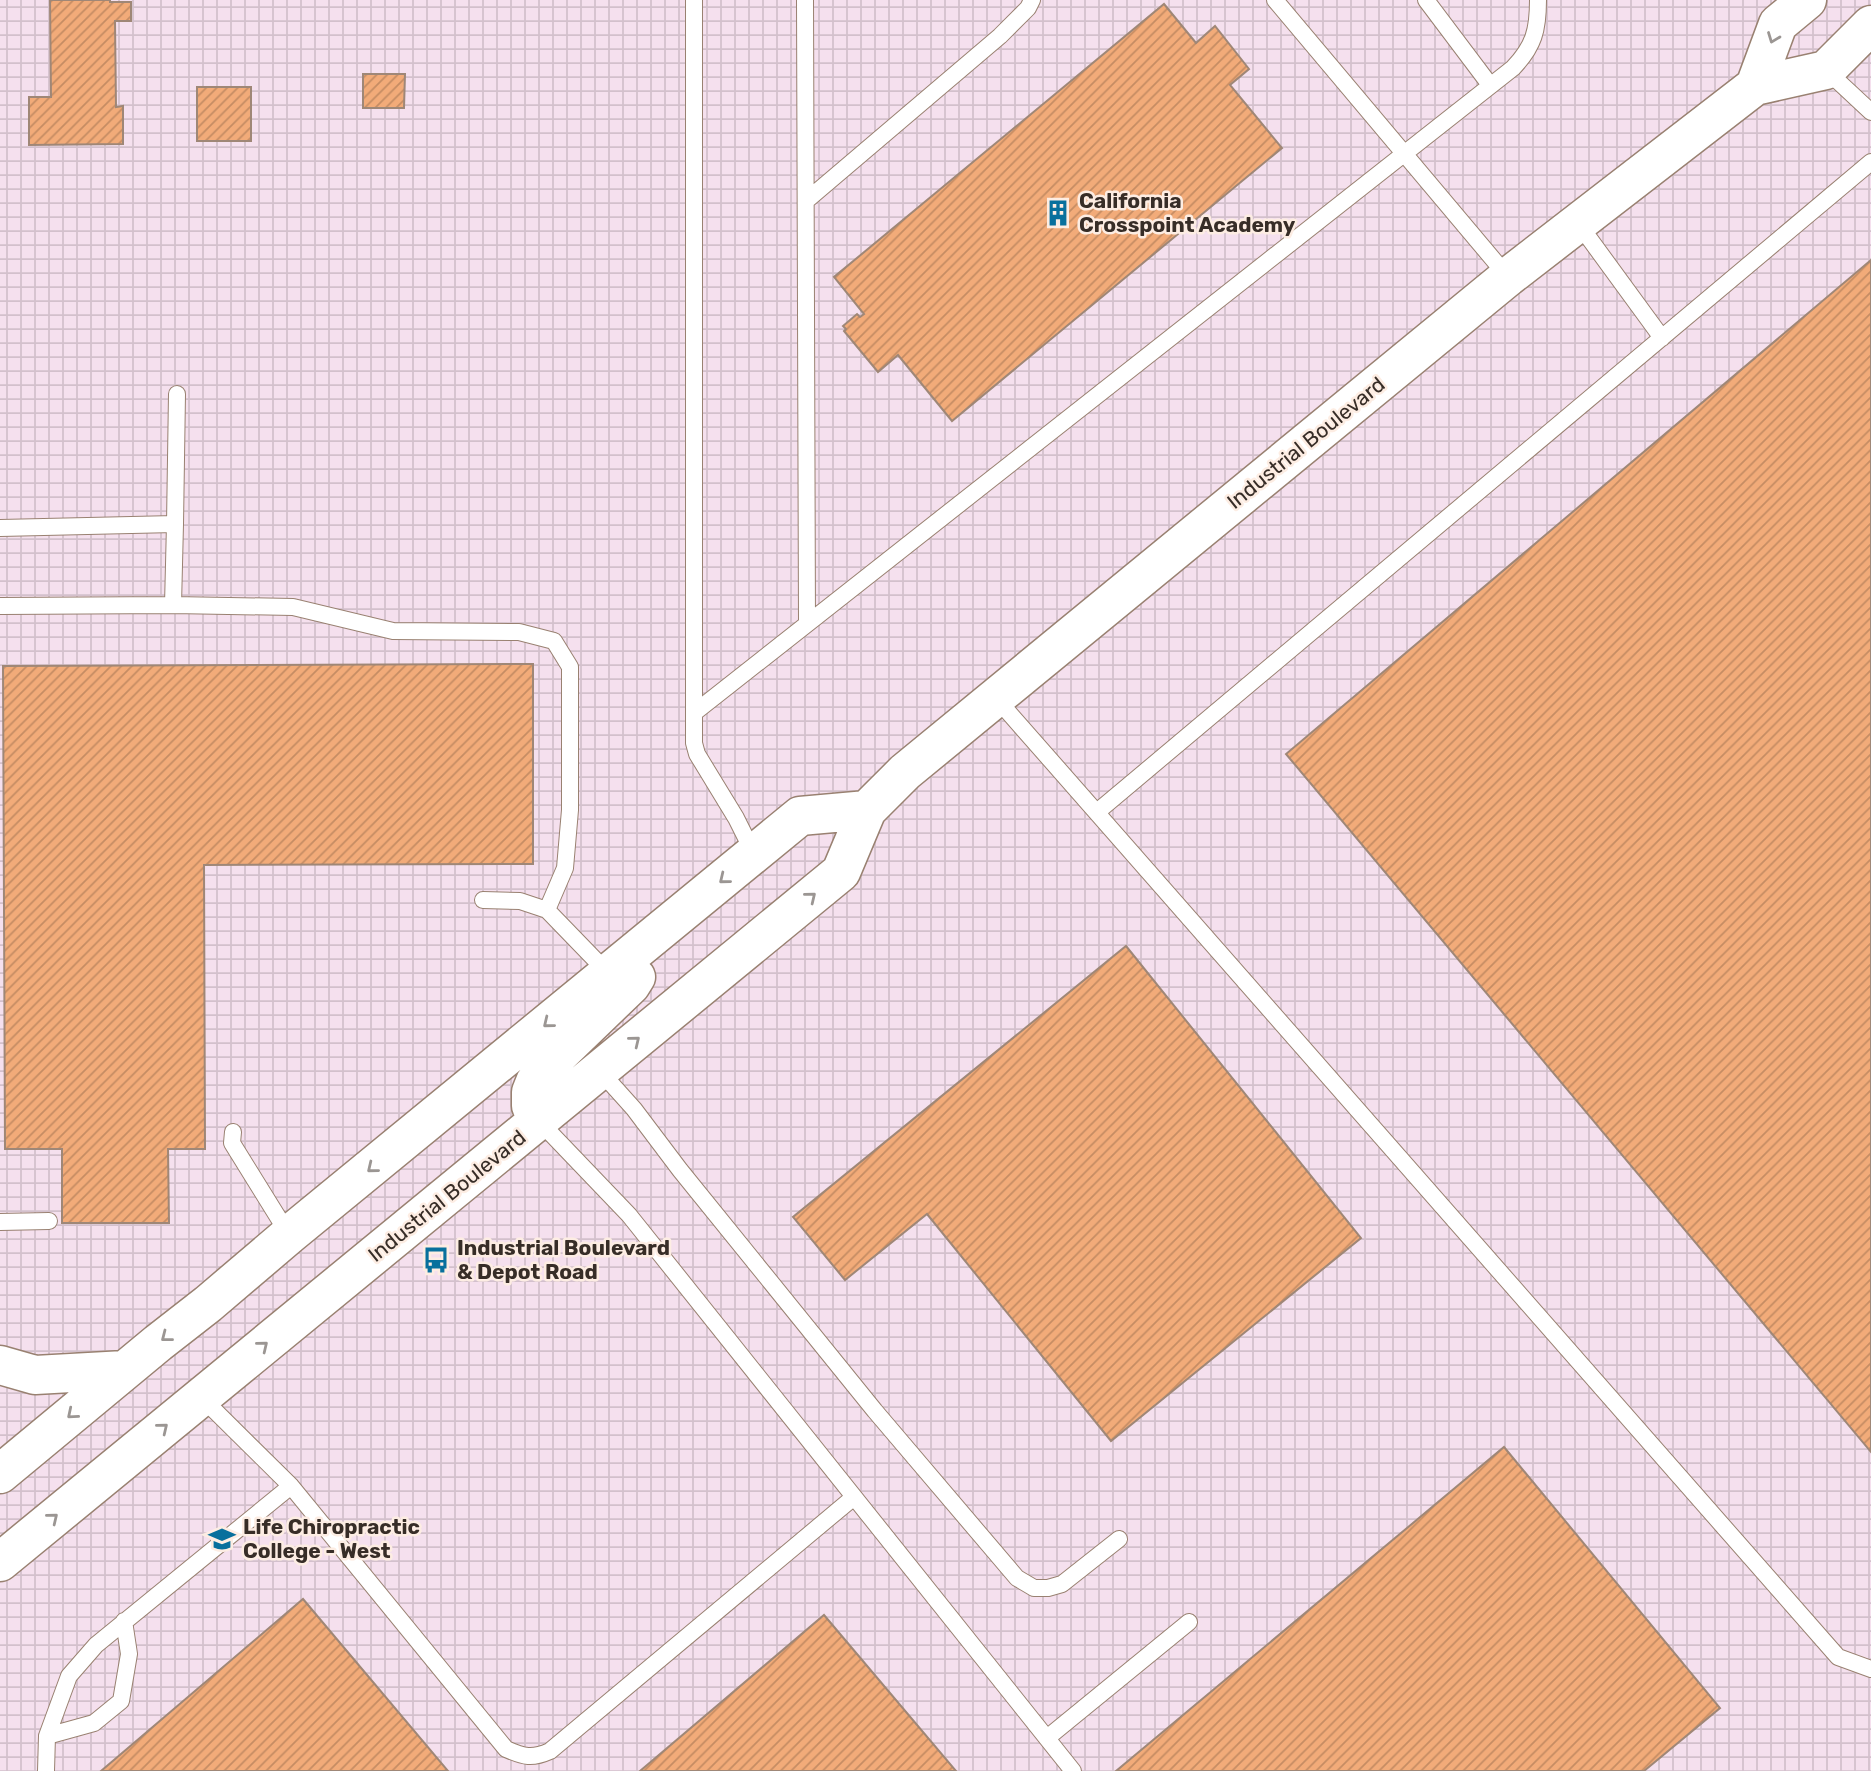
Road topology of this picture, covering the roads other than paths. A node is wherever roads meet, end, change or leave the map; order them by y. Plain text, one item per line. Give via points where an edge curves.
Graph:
1 (694, 0) edge
2 (805, 0) edge
3 (1032, 0) edge
4 (1275, 0) edge
5 (1426, 0) edge
6 (1538, 0) edge
7 (1807, 0) edge
8 (1871, 25) edge
9 (1826, 70) junction
10 (1490, 85) junction
11 (1755, 86) junction
12 (1871, 112) edge
13 (1404, 153) junction
14 (1871, 162) edge
15 (806, 201) junction
16 (1578, 223) junction
17 (1508, 277) junction
18 (1662, 338) junction
19 (177, 394) dead end
20 (175, 524) junction
21 (0, 528) edge
22 (173, 605) junction
23 (0, 606) edge
24 (807, 624) junction
25 (996, 698) junction
26 (694, 713) junction
27 (867, 810) junction
28 (1097, 813) junction
29 (754, 854) junction
30 (483, 900) dead end
31 (547, 910) junction
32 (662, 929) junction
33 (608, 973) junction
34 (599, 1070) junction
35 (538, 1120) junction
36 (233, 1132) dead end
37 (0, 1222) edge
38 (49, 1222) dead end
39 (289, 1235) junction
40 (0, 1365) edge
41 (125, 1370) junction
42 (201, 1397) junction
43 (0, 1474) edge
44 (290, 1486) junction
45 (854, 1497) junction
46 (1119, 1539) dead end
47 (0, 1562) edge
48 (124, 1621) junction
49 (1189, 1622) dead end
50 (1871, 1669) edge
51 (47, 1736) junction
52 (1047, 1738) junction
53 (47, 1771) edge
54 (1073, 1771) edge

1 - 26 lane
2 - 15 lane
3 - 15 lane via 1000,36
4 - 13 lane
5 - 10 lane
6 - 10 lane via 1533,41 1513,68
7 -> 11 main road via 1778,24
8 - 9 main road
9 - 11 main road, Industrial Boulevard
9 - 12 lane
10 - 13 lane
11 - 16 main road, Industrial Boulevard
13 - 17 lane
13 - 24 lane
14 - 18 lane
15 - 24 lane
16 - 17 main road, Industrial Boulevard
16 - 18 lane
17 - 25 main road, Industrial Boulevard
18 - 28 lane
19 - 20 lane
20 - 21 lane
20 - 22 lane
22 - 23 lane
22 - 31 lane via 293,607 393,631 519,632 554,641 570,667 570,810 565,868
24 - 26 lane
25 - 27 main road, Industrial Boulevard via 905,772
25 - 28 lane
26 - 29 lane via 697,754
27 - 29 main road via 800,816
34 -> 27 main road, Industrial Boulevard via 841,872
28 - 50 lane via 1838,1657
29 -> 32 main road
30 - 31 lane via 520,901
31 - 33 lane
32 - 33 main road
32 - 35 main road via 631,985 535,1082 531,1105
33 -> 39 main road
34 - 35 main road, Industrial Boulevard
34 - 46 lane via 875,1411 1017,1578 1034,1588 1062,1584
42 -> 35 main road, Industrial Boulevard
35 - 45 lane via 629,1214
36 - 39 lane via 232,1143
37 - 38 lane
39 -> 41 main road
40 - 41 main road via 36,1375
41 -> 43 main road
42 - 44 lane
47 -> 42 main road, Industrial Boulevard
44 - 45 lane via 506,1749 537,1757 550,1751
44 - 48 lane
45 - 52 lane
48 - 51 lane via 69,1676
48 - 51 lane via 130,1654 121,1701 94,1723
49 - 52 lane
51 - 53 lane
52 - 54 lane

